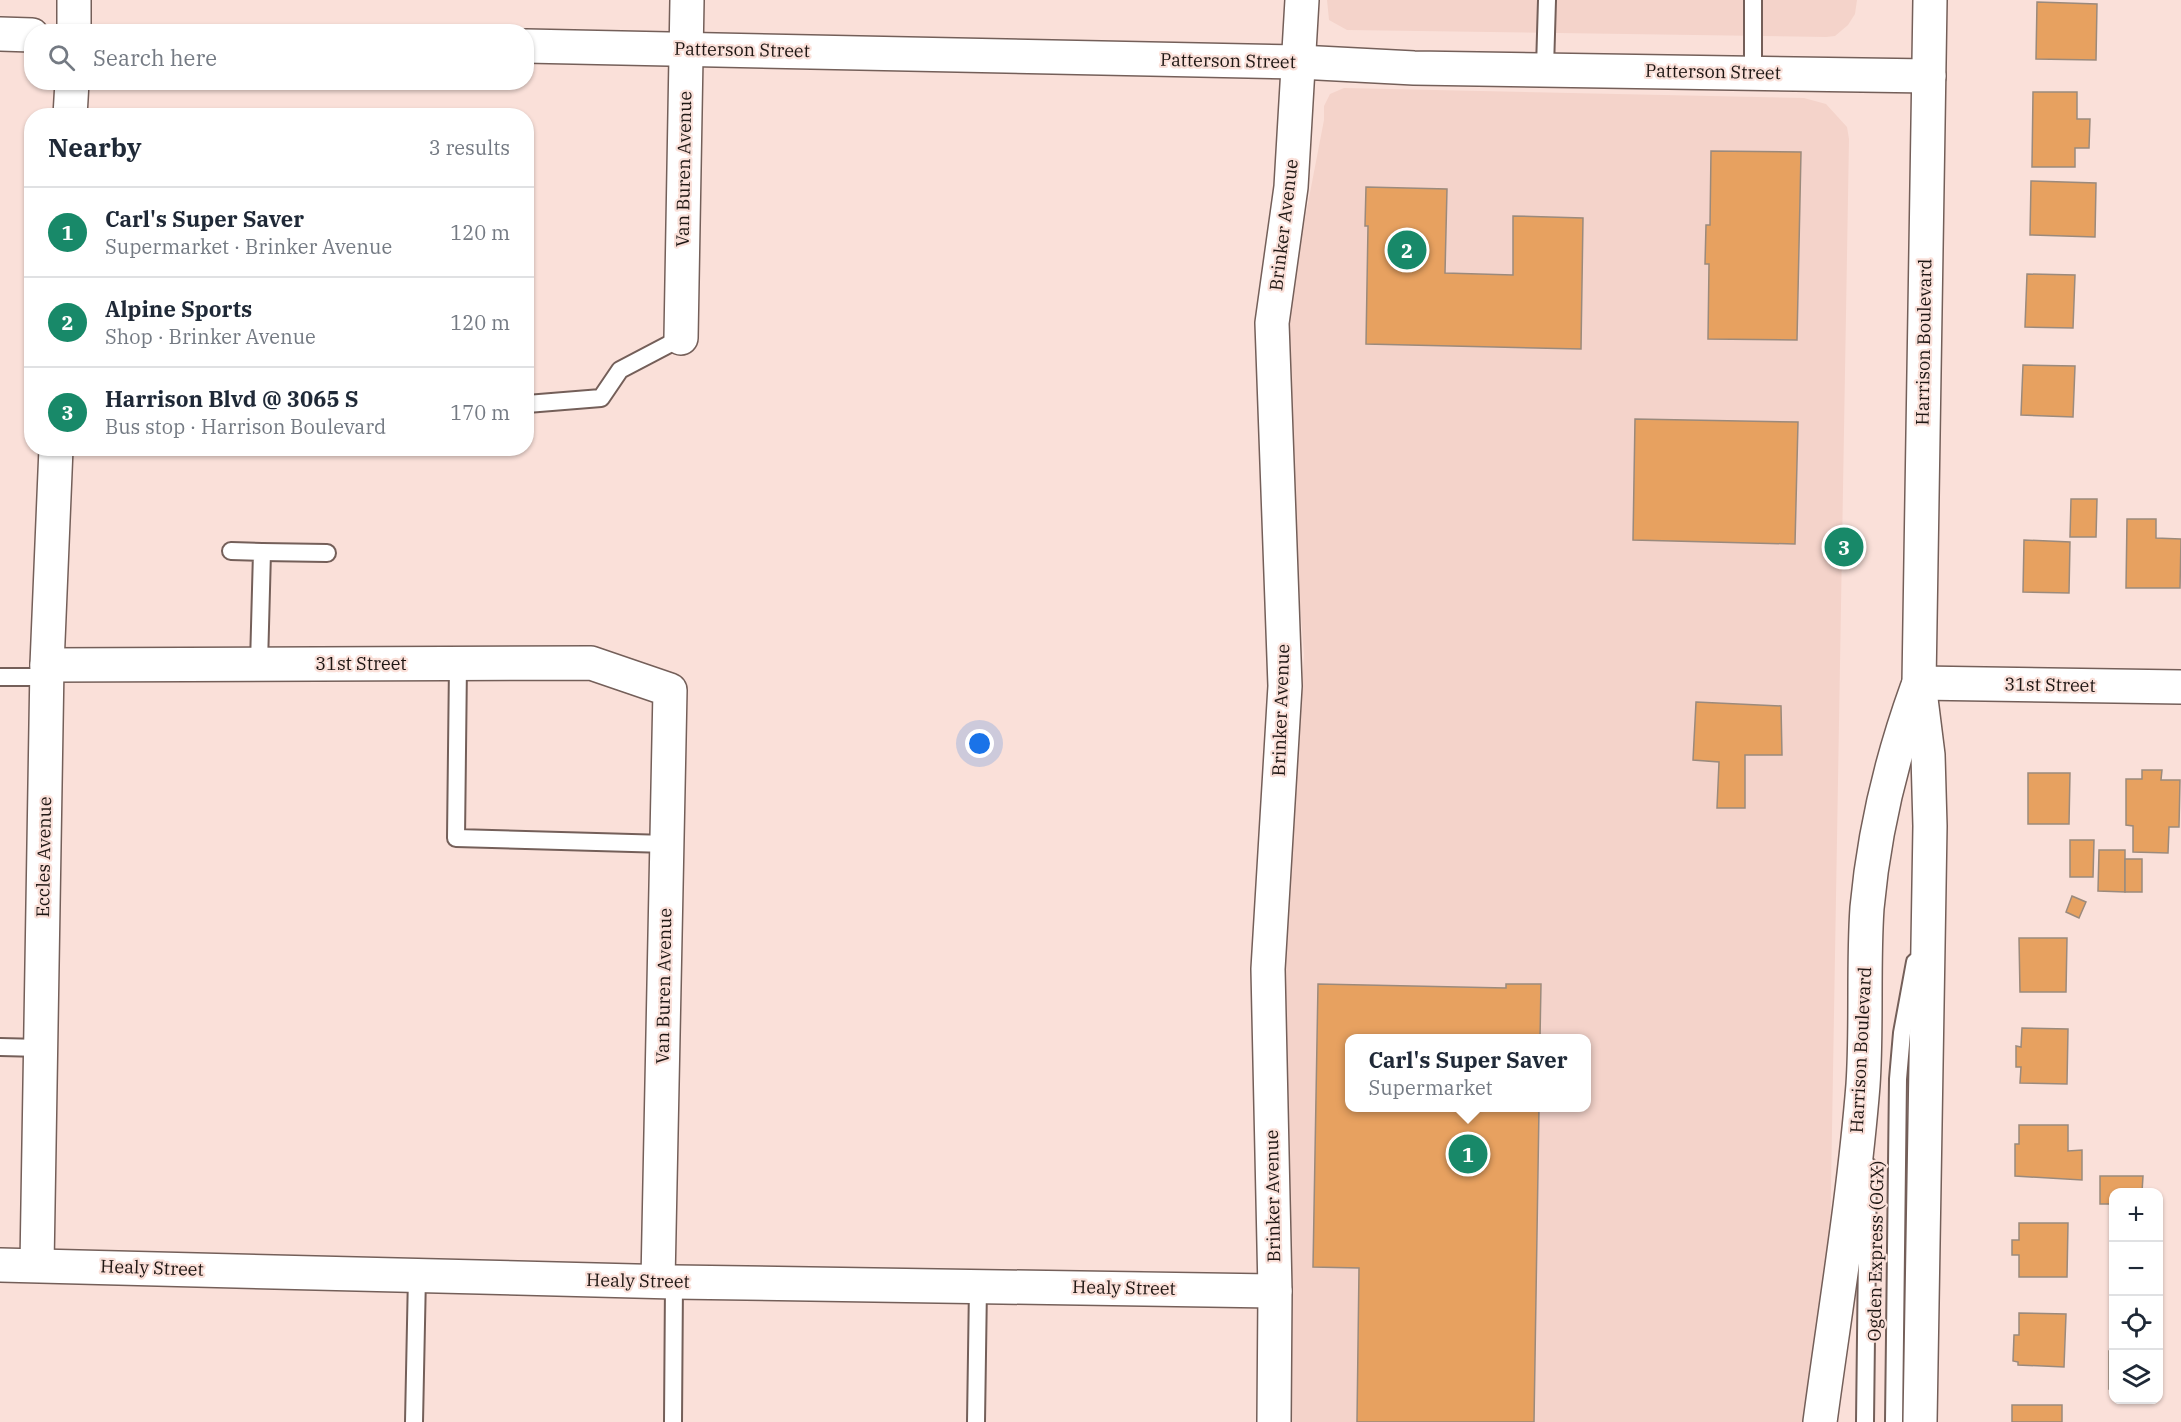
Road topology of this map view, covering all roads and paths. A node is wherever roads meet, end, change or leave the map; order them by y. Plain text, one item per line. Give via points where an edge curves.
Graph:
1 (74, 0) edge
2 (687, 0) edge
3 (1302, 0) edge
4 (1547, 0) edge
5 (1753, 0) edge
6 (1930, 0) edge
7 (74, 24) edge
8 (0, 34) edge
9 (24, 35) edge
10 (534, 46) edge
11 (686, 49) junction
12 (1299, 62) junction
13 (1545, 68) junction
14 (1753, 73) junction
15 (1929, 76) junction
16 (72, 90) edge
17 (70, 108) edge
18 (681, 338) joint
19 (534, 403) edge
20 (56, 456) edge
21 (231, 551) dead end
22 (262, 552) junction
23 (327, 553) dead end
24 (259, 664) junction
25 (458, 664) junction
26 (47, 671) junction
27 (0, 677) edge
28 (1919, 683) junction
29 (2181, 687) edge
30 (670, 690) joint
31 (667, 844) junction
32 (1929, 867) junction
33 (0, 1047) edge
34 (41, 1048) junction
35 (1863, 1084) junction
36 (0, 1265) edge
37 (37, 1265) junction
38 (417, 1275) junction
39 (666, 1282) junction
40 (978, 1286) junction
41 (1275, 1291) junction
42 (414, 1422) edge
43 (673, 1422) edge
44 (976, 1422) edge
45 (1274, 1422) edge
46 (1820, 1422) edge
47 (1865, 1422) edge
48 (1894, 1422) edge
49 (1920, 1422) edge

1 - 7 street
2 - 11 street, Van Buren Avenue
3 - 12 street, Brinker Avenue
4 - 13 lane
5 - 14 lane
6 - 15 street, Harrison Boulevard
8 - 9 street
10 - 11 street, Patterson Street
11 - 12 street, Patterson Street
11 - 18 street, Van Buren Avenue
12 - 13 street, Patterson Street via 1414,68
12 - 41 street, Brinker Avenue via 1291,187 1272,323 1285,686 1268,969
13 - 14 street, Patterson Street
14 - 15 street, Patterson Street
15 - 28 street, Harrison Boulevard
16 - 17 street
18 - 19 lane via 620,370 601,398
20 - 26 street, Eccles Avenue
21 - 22 lane
22 - 23 lane
22 - 24 lane
24 - 25 street, 31st Street
24 - 26 street, 31st Street
25 - 30 street, 31st Street via 591,663
25 - 31 lane via 456,838
26 - 27 lane
26 - 34 street, Eccles Avenue
28 - 29 street, 31st Street
28 - 32 street, Harrison Boulevard via 1929,786
28 - 35 street, Harrison Boulevard via 1883,797 1873,853 1867,910
30 - 31 street, Van Buren Avenue
31 - 39 street, Van Buren Avenue
32 - 48 lane, Ogden Express (OGX) via 1898,1079
32 - 49 street, Harrison Boulevard
33 - 34 lane
34 - 37 street, Eccles Avenue
35 - 46 street, Harrison Boulevard
35 - 47 lane, Ogden Express (OGX) via 1869,1195
36 - 37 street, Healy Street
37 - 38 street, Healy Street
38 - 39 street, Healy Street
38 - 42 lane
39 - 40 street, Healy Street
39 - 43 lane
40 - 41 street, Healy Street
40 - 44 lane
41 - 45 street, Brinker Avenue

